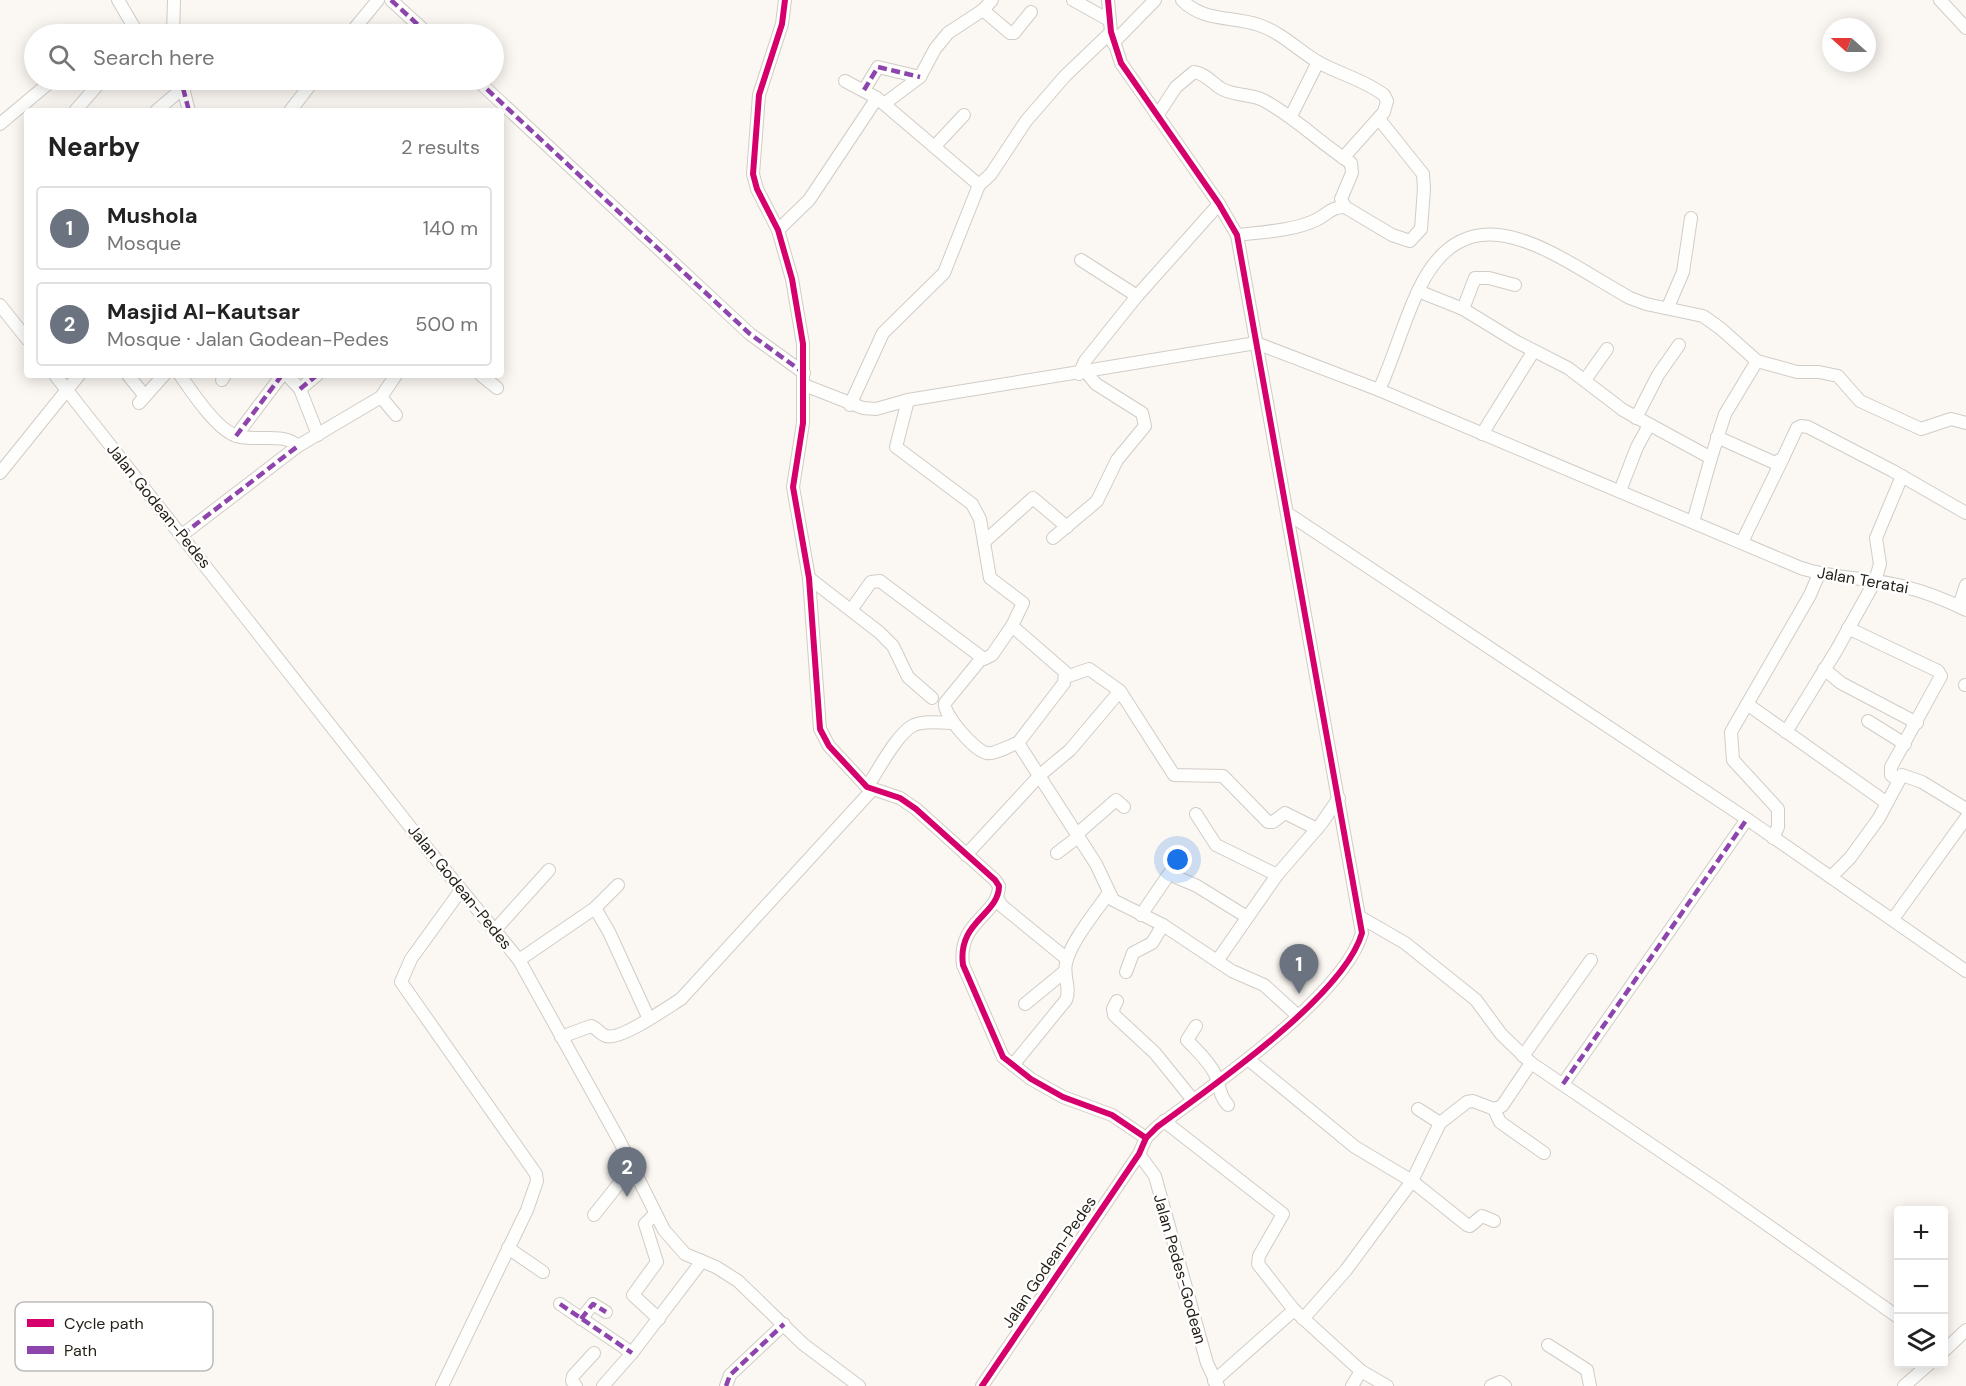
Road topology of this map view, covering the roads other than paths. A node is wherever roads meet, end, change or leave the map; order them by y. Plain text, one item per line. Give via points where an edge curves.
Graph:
1 (118, 0) edge
2 (174, 0) edge
3 (378, 0) edge
4 (391, 0) edge
5 (786, 0) edge
6 (992, 0) edge
7 (1072, 0) edge
8 (1108, 0) edge
9 (1155, 0) edge
10 (1182, 0) edge
11 (1940, 0) edge
12 (983, 10) junction
13 (1031, 12) dead end
14 (132, 24) edge
15 (173, 24) edge
16 (358, 24) edge
17 (417, 24) edge
18 (1966, 28) edge
19 (1111, 32) junction
20 (1318, 62) junction
21 (920, 77) junction
22 (845, 81) dead end
23 (41, 90) edge
24 (93, 90) edge
25 (175, 90) edge
26 (183, 90) edge
27 (306, 90) edge
28 (488, 90) edge
29 (864, 90) junction
30 (881, 101) junction
31 (78, 108) edge
32 (159, 108) edge
33 (188, 108) edge
34 (292, 108) edge
35 (964, 115) dead end
36 (1157, 116) junction
37 (1291, 116) junction
38 (1378, 118) junction
39 (0, 124) edge
40 (935, 146) junction
41 (1343, 158) junction
42 (979, 185) junction
43 (1219, 204) junction
44 (1345, 207) junction
45 (1691, 218) dead end
46 (778, 230) junction
47 (1237, 235) junction
48 (1081, 260) dead end
49 (1515, 285) dead end
50 (1418, 291) junction
51 (1137, 296) junction
52 (0, 305) edge
53 (1668, 307) junction
54 (1463, 309) junction
55 (24, 335) edge
56 (1256, 343) junction
57 (1679, 345) dead end
58 (1607, 349) dead end
59 (1533, 352) junction
60 (1757, 361) junction
61 (1082, 373) junction
62 (57, 378) edge
63 (77, 378) edge
64 (130, 378) edge
65 (161, 378) edge
66 (182, 378) edge
67 (280, 378) edge
68 (290, 378) edge
69 (313, 378) edge
70 (394, 378) edge
71 (485, 378) edge
72 (804, 379) junction
73 (1585, 380) junction
74 (497, 388) dead end
75 (300, 389) junction
76 (67, 390) junction
77 (1379, 390) junction
78 (381, 397) junction
79 (908, 400) junction
80 (850, 405) junction
81 (396, 416) dead end
82 (1636, 417) junction
83 (1966, 423) edge
84 (1649, 425) junction
85 (1482, 434) junction
86 (318, 435) junction
87 (236, 436) junction
88 (1717, 437) junction
89 (298, 446) junction
90 (1711, 458) junction
91 (1783, 458) junction
92 (0, 473) edge
93 (1902, 476) junction
94 (1620, 491) junction
95 (1287, 513) junction
96 (1966, 513) edge
97 (1693, 522) junction
98 (1067, 527) junction
99 (182, 535) junction
100 (1053, 538) dead end
101 (984, 542) junction
102 (1742, 542) junction
103 (1819, 574) junction
104 (809, 578) junction
105 (1875, 581) junction
106 (1966, 585) edge
107 (1963, 608) edge
108 (850, 610) junction
109 (1012, 626) junction
110 (1848, 628) junction
111 (981, 658) junction
112 (1824, 669) junction
113 (1066, 677) junction
114 (1120, 692) junction
115 (932, 698) dead end
116 (1747, 704) junction
117 (1868, 721) dead end
118 (953, 723) junction
119 (1917, 723) junction
120 (1786, 732) junction
121 (1018, 743) junction
122 (1905, 744) junction
123 (1040, 775) junction
124 (1898, 780) junction
125 (870, 788) junction
126 (1339, 798) junction
127 (1887, 803) junction
128 (1124, 807) dead end
129 (1966, 809) edge
130 (1196, 814) dead end
131 (1966, 818) edge
132 (1747, 819) junction
133 (1317, 829) junction
134 (1077, 836) junction
135 (1773, 838) junction
136 (1057, 853) dead end
137 (966, 855) junction
138 (549, 870) dead end
139 (1277, 875) junction
140 (1831, 877) junction
141 (618, 885) dead end
142 (461, 890) junction
143 (1108, 894) junction
144 (997, 898) junction
145 (595, 908) junction
146 (1141, 915) junction
147 (1247, 917) junction
148 (1360, 917) junction
149 (1893, 919) junction
150 (1163, 925) junction
151 (495, 930) junction
152 (1067, 959) junction
153 (519, 960) junction
154 (1591, 960) dead end
155 (1217, 961) junction
156 (1966, 971) edge
157 (1064, 972) junction
158 (1126, 972) dead end
159 (1117, 1001) dead end
160 (1025, 1004) dead end
161 (1297, 1016) junction
162 (649, 1019) junction
163 (1196, 1026) dead end
164 (561, 1037) junction
165 (1248, 1059) junction
166 (1527, 1059) junction
167 (1013, 1065) junction
168 (1218, 1083) junction
169 (1563, 1084) junction
170 (1193, 1100) junction
171 (1228, 1105) dead end
172 (1418, 1109) dead end
173 (1494, 1109) junction
174 (1164, 1121) junction
175 (1440, 1123) junction
176 (1146, 1138) junction
177 (1544, 1153) dead end
178 (1139, 1154) junction
179 (633, 1166) junction
180 (1412, 1181) junction
181 (655, 1214) junction
182 (594, 1215) dead end
183 (1494, 1221) dead end
184 (508, 1248) junction
185 (702, 1261) junction
186 (543, 1272) dead end
187 (560, 1304) dead end
188 (606, 1312) dead end
189 (1299, 1314) junction
190 (1895, 1314) edge
191 (581, 1319) junction
192 (659, 1319) junction
193 (784, 1324) junction
194 (1966, 1330) edge
195 (1548, 1345) dead end
196 (1948, 1346) edge
197 (594, 1353) dead end
198 (633, 1353) junction
199 (1924, 1368) edge
200 (1361, 1371) junction
201 (572, 1384) edge
202 (1216, 1384) edge
203 (442, 1386) edge
204 (603, 1386) edge
205 (726, 1386) edge
206 (860, 1386) edge
207 (982, 1386) edge
208 (1352, 1386) edge
209 (1387, 1386) edge
210 (1491, 1386) edge
211 (1505, 1386) edge
212 (1590, 1386) edge
213 (1904, 1386) edge

1 - 14 street
2 - 15 street
3 - 16 street
4 - 17 street
5 - 46 street via 759,95 753,160 757,189
6 - 12 street
7 - 19 street
8 - 19 street
9 - 19 street
10 - 20 street via 1203,14 1273,30
11 - 18 street
12 - 13 street via 1010,33
12 - 21 street via 948,33
19 - 36 street via 1126,70
19 - 42 street via 1026,121 991,174
20 - 37 street
20 - 38 street via 1384,94 1387,104
21 - 29 street via 878,67
21 - 30 street
22 - 29 street
23 - 39 street
24 - 31 street
25 - 32 street
26 - 33 street
27 - 34 street
28 - 72 street via 750,334
29 - 30 street
30 - 40 street
30 - 46 street via 809,200
35 - 40 street
36 - 37 street via 1176,87 1194,72 1223,89 1260,98
36 - 43 street
37 - 41 street
38 - 41 street
38 - 44 street via 1423,174 1421,229 1414,239 1406,241
40 - 42 street
41 - 44 street via 1353,168 1341,199
42 - 80 street via 944,273 883,333
43 - 47 street
43 - 51 street
44 - 47 street via 1334,207 1316,220 1285,229
45 - 53 street via 1683,272
46 - 72 street via 792,279 803,344
47 - 56 street
48 - 51 street
49 - 54 street via 1475,278
50 - 53 street via 1432,267 1459,241 1500,233 1532,243 1630,298
50 - 54 street
50 - 77 street
51 - 61 street via 1084,361
52 - 55 street
53 - 60 street via 1703,316
54 - 59 street
56 - 61 street
56 - 77 street, Jalan Teratai
56 - 95 street
57 - 82 street
58 - 73 street
59 - 73 street
59 - 85 street
60 - 83 street via 1797,372 1838,376 1860,401 1921,429 1951,419
60 - 88 street via 1725,414
61 - 79 street
61 - 98 street via 1142,413 1146,421 1117,460 1097,501
62 - 76 street, Jalan Godean-Pedes
63 - 76 street
64 - 65 street via 142,399
66 - 87 street via 225,430
67 - 87 street
68 - 75 street
69 - 75 street
70 - 78 street
71 - 74 street
72 - 80 street
72 - 104 street via 803,423 793,488
73 - 82 street
75 - 86 street
76 - 92 street
76 - 99 street, Jalan Godean-Pedes
77 - 85 street, Jalan Teratai
78 - 81 street
78 - 86 street
79 - 80 street via 876,409
79 - 101 street via 896,447 972,504 980,519
82 - 84 street
84 - 90 street
84 - 94 street
85 - 94 street, Jalan Teratai
86 - 89 street
87 - 89 street via 281,439
88 - 90 street
88 - 91 street via 1768,461 1775,463
89 - 99 street
90 - 97 street
91 - 93 street via 1797,428 1802,426
91 - 102 street
93 - 96 street
93 - 105 street via 1876,538 1880,564
94 - 97 street, Jalan Teratai
95 - 126 street
95 - 132 street
97 - 102 street, Jalan Teratai
98 - 100 street
98 - 101 street via 1033,498
99 - 142 street, Jalan Godean-Pedes
101 - 109 street via 990,578 1023,603
102 - 103 street, Jalan Teratai
103 - 105 street, Jalan Teratai
103 - 116 street
104 - 108 street
104 - 125 street via 820,729 829,746
105 - 107 street, Jalan Teratai via 1926,592
105 - 110 street
106 - 107 street
108 - 111 street via 871,582 880,581
108 - 115 street via 893,646 908,676
109 - 111 street via 992,655
109 - 113 street
110 - 112 street
110 - 119 street via 1940,674
111 - 118 street via 945,704 945,712
112 - 119 street
112 - 120 street
113 - 114 street via 1089,669
113 - 121 street
114 - 123 street via 1070,750
114 - 133 street via 1174,775 1223,776 1268,822 1285,813
116 - 120 street
116 - 135 street via 1731,732 1730,747 1739,768 1778,809 1778,827
117 - 122 street
118 - 121 street via 984,752
118 - 125 street via 926,722 910,727
119 - 122 street
120 - 127 street
121 - 123 street
122 - 124 street via 1890,772
123 - 134 street
123 - 137 street
124 - 127 street
124 - 129 street via 1902,775 1911,777
125 - 137 street via 900,798
125 - 162 street via 681,999
126 - 133 street
126 - 148 street
127 - 140 street via 1862,842
128 - 134 street via 1116,800
130 - 139 street via 1216,845
131 - 149 street
132 - 135 street
132 - 169 street
133 - 139 street
134 - 136 street
134 - 143 street via 1096,864
135 - 140 street
137 - 144 street via 995,880 999,886
138 - 151 street
139 - 147 street
140 - 149 street
141 - 145 street
142 - 151 street, Jalan Godean-Pedes
142 - 184 street via 411,959 401,982 536,1174 527,1210
143 - 146 street
143 - 152 street
144 - 152 street
144 - 167 street via 965,935 961,950 963,965 997,1046
145 - 153 street
145 - 162 street
146 - 147 street via 1169,874 1197,886
146 - 150 street
147 - 155 street
148 - 161 street via 1362,933 1351,959
148 - 166 street via 1423,956 1476,1000 1501,1034
149 - 156 street
150 - 155 street
150 - 158 street via 1152,944 1133,953
151 - 153 street, Jalan Godean-Pedes
152 - 157 street
153 - 164 street, Jalan Godean-Pedes
154 - 166 street
155 - 161 street via 1264,985
157 - 160 street
157 - 167 street via 1066,1000
159 - 170 street via 1114,1015 1155,1053
161 - 165 street
162 - 164 street via 613,1037 604,1036 591,1026
163 - 168 street via 1186,1040 1204,1058
164 - 179 street, Jalan Godean-Pedes
165 - 168 street
165 - 180 street via 1355,1147
166 - 169 street
166 - 173 street via 1502,1106
167 - 176 street via 1063,1097 1112,1115
168 - 170 street
168 - 171 street via 1221,1098
169 - 190 street
170 - 174 street
172 - 175 street
173 - 175 street via 1467,1102
173 - 177 street via 1500,1122
174 - 176 street
174 - 189 street via 1283,1215 1258,1264
175 - 180 street
176 - 178 street, Jalan Godean-Pedes
178 - 202 street, Jalan Pedes-Godean via 1155,1176
178 - 207 street, Jalan Godean-Pedes
179 - 181 street, Jalan Godean-Pedes
179 - 182 street
180 - 183 street via 1467,1225 1482,1216
180 - 189 street via 1346,1270
181 - 185 street, Jalan Godean-Pedes via 685,1254
181 - 192 street via 645,1224 657,1262 633,1295
184 - 186 street
184 - 203 street
185 - 192 street
185 - 193 street, Jalan Godean-Pedes via 731,1276
187 - 191 street
188 - 191 street via 593,1304
189 - 200 street
189 - 202 street
191 - 198 street
192 - 198 street
193 - 205 street via 730,1375
193 - 206 street, Jalan Godean-Pedes via 825,1363
194 - 196 street
195 - 212 street via 1587,1370
197 - 201 street via 573,1376
198 - 204 street
199 - 213 street
200 - 208 street
200 - 209 street
210 - 211 street via 1500,1382

